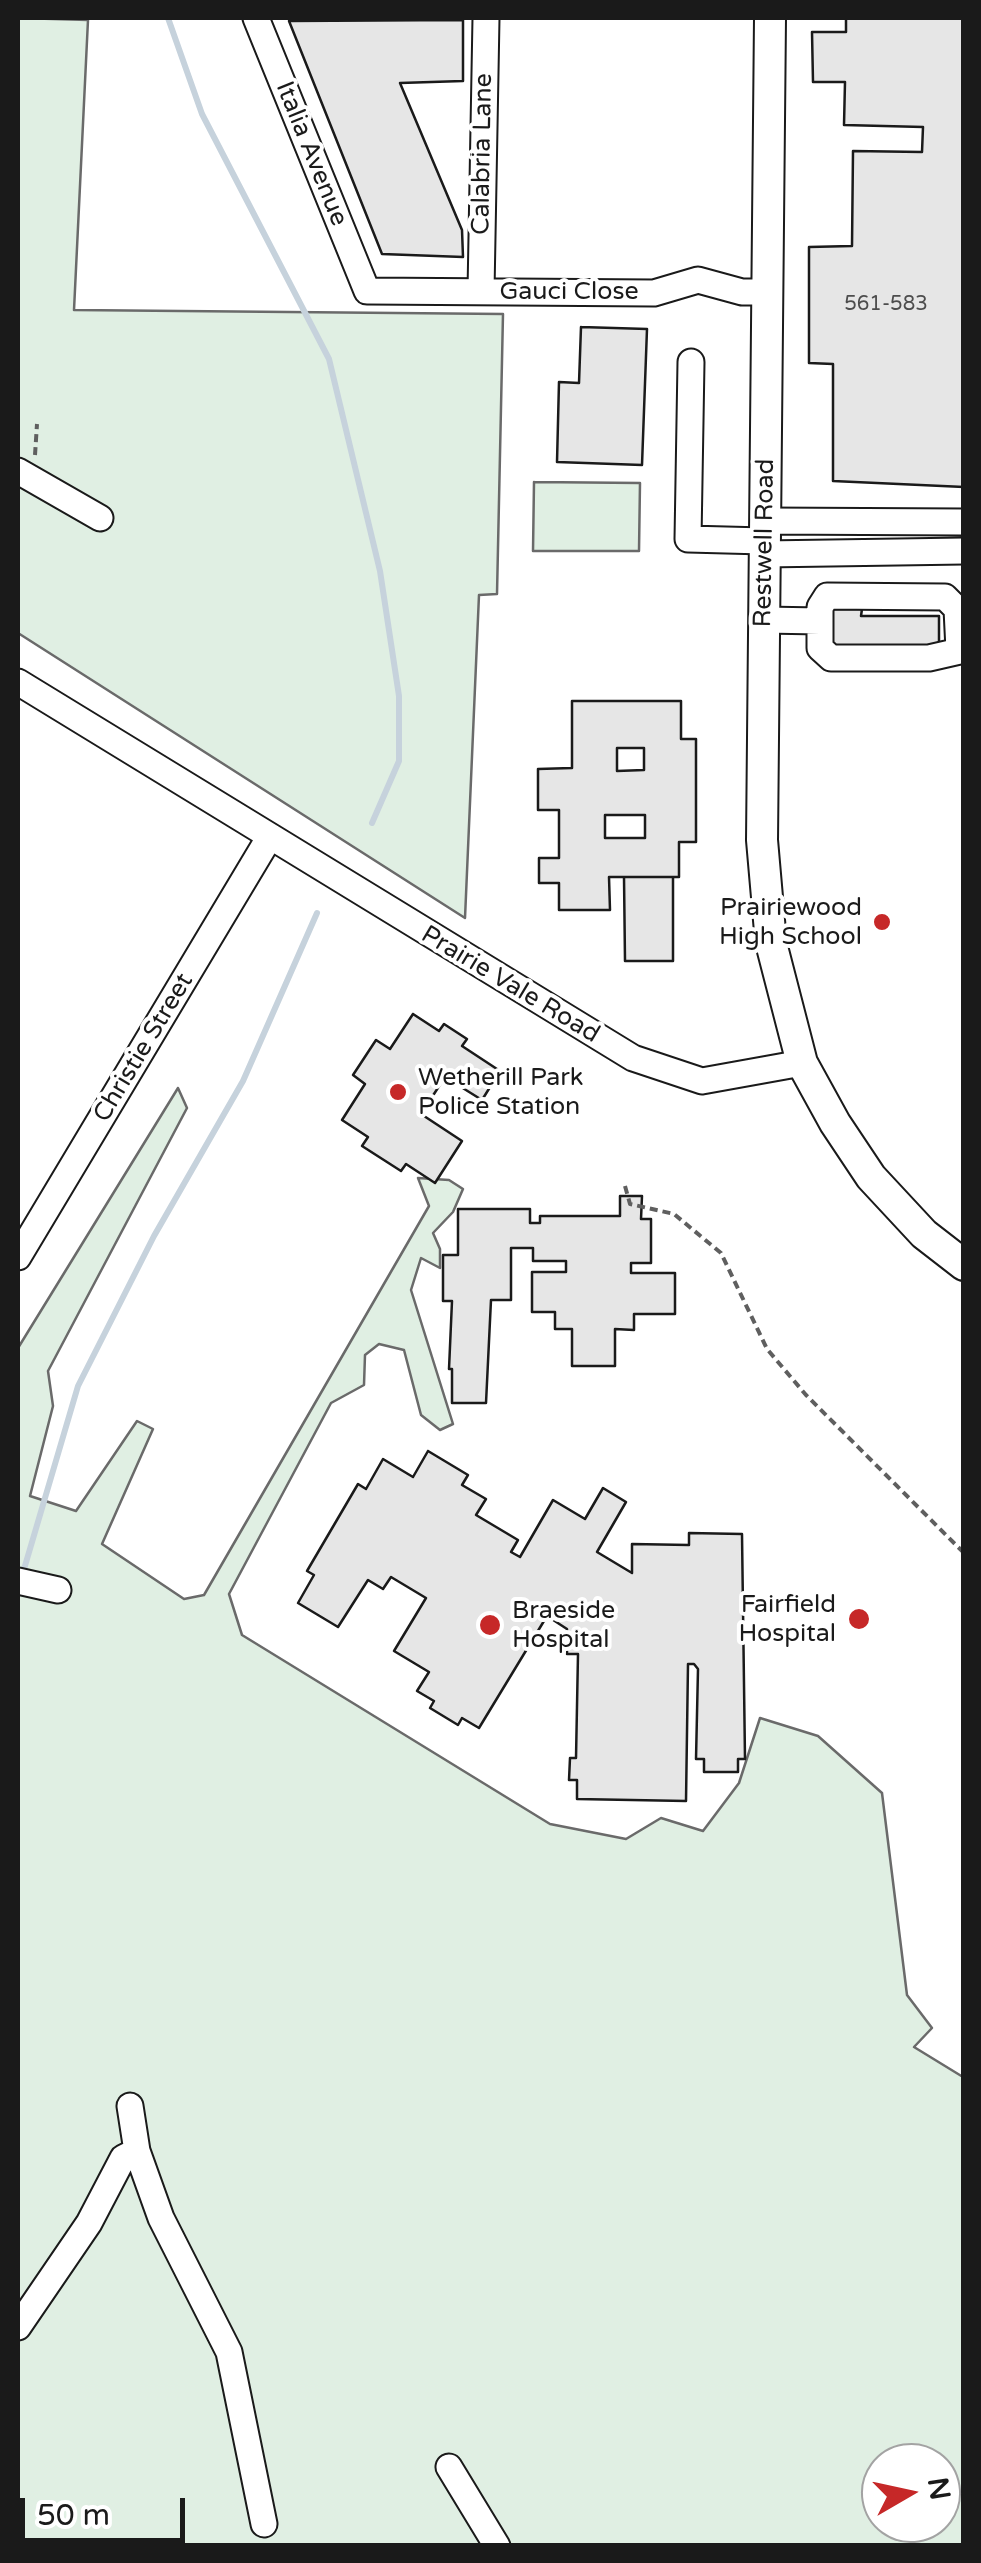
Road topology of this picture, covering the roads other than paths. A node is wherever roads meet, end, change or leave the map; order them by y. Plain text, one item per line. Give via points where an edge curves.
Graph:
1 (256, 18) edge
2 (486, 18) edge
3 (770, 18) edge
4 (367, 291) joint
5 (481, 292) junction
6 (768, 292) junction
7 (691, 362) dead end
8 (18, 471) edge
9 (100, 518) dead end
10 (964, 522) edge
11 (764, 538) junction
12 (964, 550) edge
13 (909, 552) junction
14 (908, 597) junction
15 (764, 620) junction
16 (820, 621) junction
17 (961, 650) edge
18 (18, 682) edge
19 (270, 838) junction
20 (802, 1063) junction
21 (18, 1257) edge
22 (964, 1265) edge
23 (18, 1581) edge
24 (58, 1590) dead end
25 (130, 2106) dead end
26 (137, 2152) junction
27 (18, 2327) edge
28 (449, 2467) dead end
29 (264, 2524) dead end
30 (497, 2546) edge

1 - 4 street, Italia Avenue
2 - 5 street, Calabria Lane
3 - 6 main road, Restwell Road
4 - 5 street, Gauci Close
5 - 6 street, Gauci Close via 654,293 698,280
6 - 11 main road, Restwell Road
7 - 11 street via 688,540
8 - 9 street
10 - 11 street
11 - 13 street
11 - 15 main road, Restwell Road
12 - 13 street
13 - 14 street
14 - 16 street via 827,596
14 - 17 street via 954,602
15 - 16 street
15 - 20 main road, Restwell Road via 765,906
16 - 17 street via 820,648 831,658 929,658
18 - 19 street, Prairie Vale Road
19 - 20 street, Prairie Vale Road via 588,1033 660,1070 720,1081
19 - 21 street, Christie Street
20 - 22 main road via 872,1176 924,1234
23 - 24 street
25 - 26 street
26 - 27 street via 123,2158 89,2223
26 - 29 street via 160,2218 229,2352
28 - 30 street

